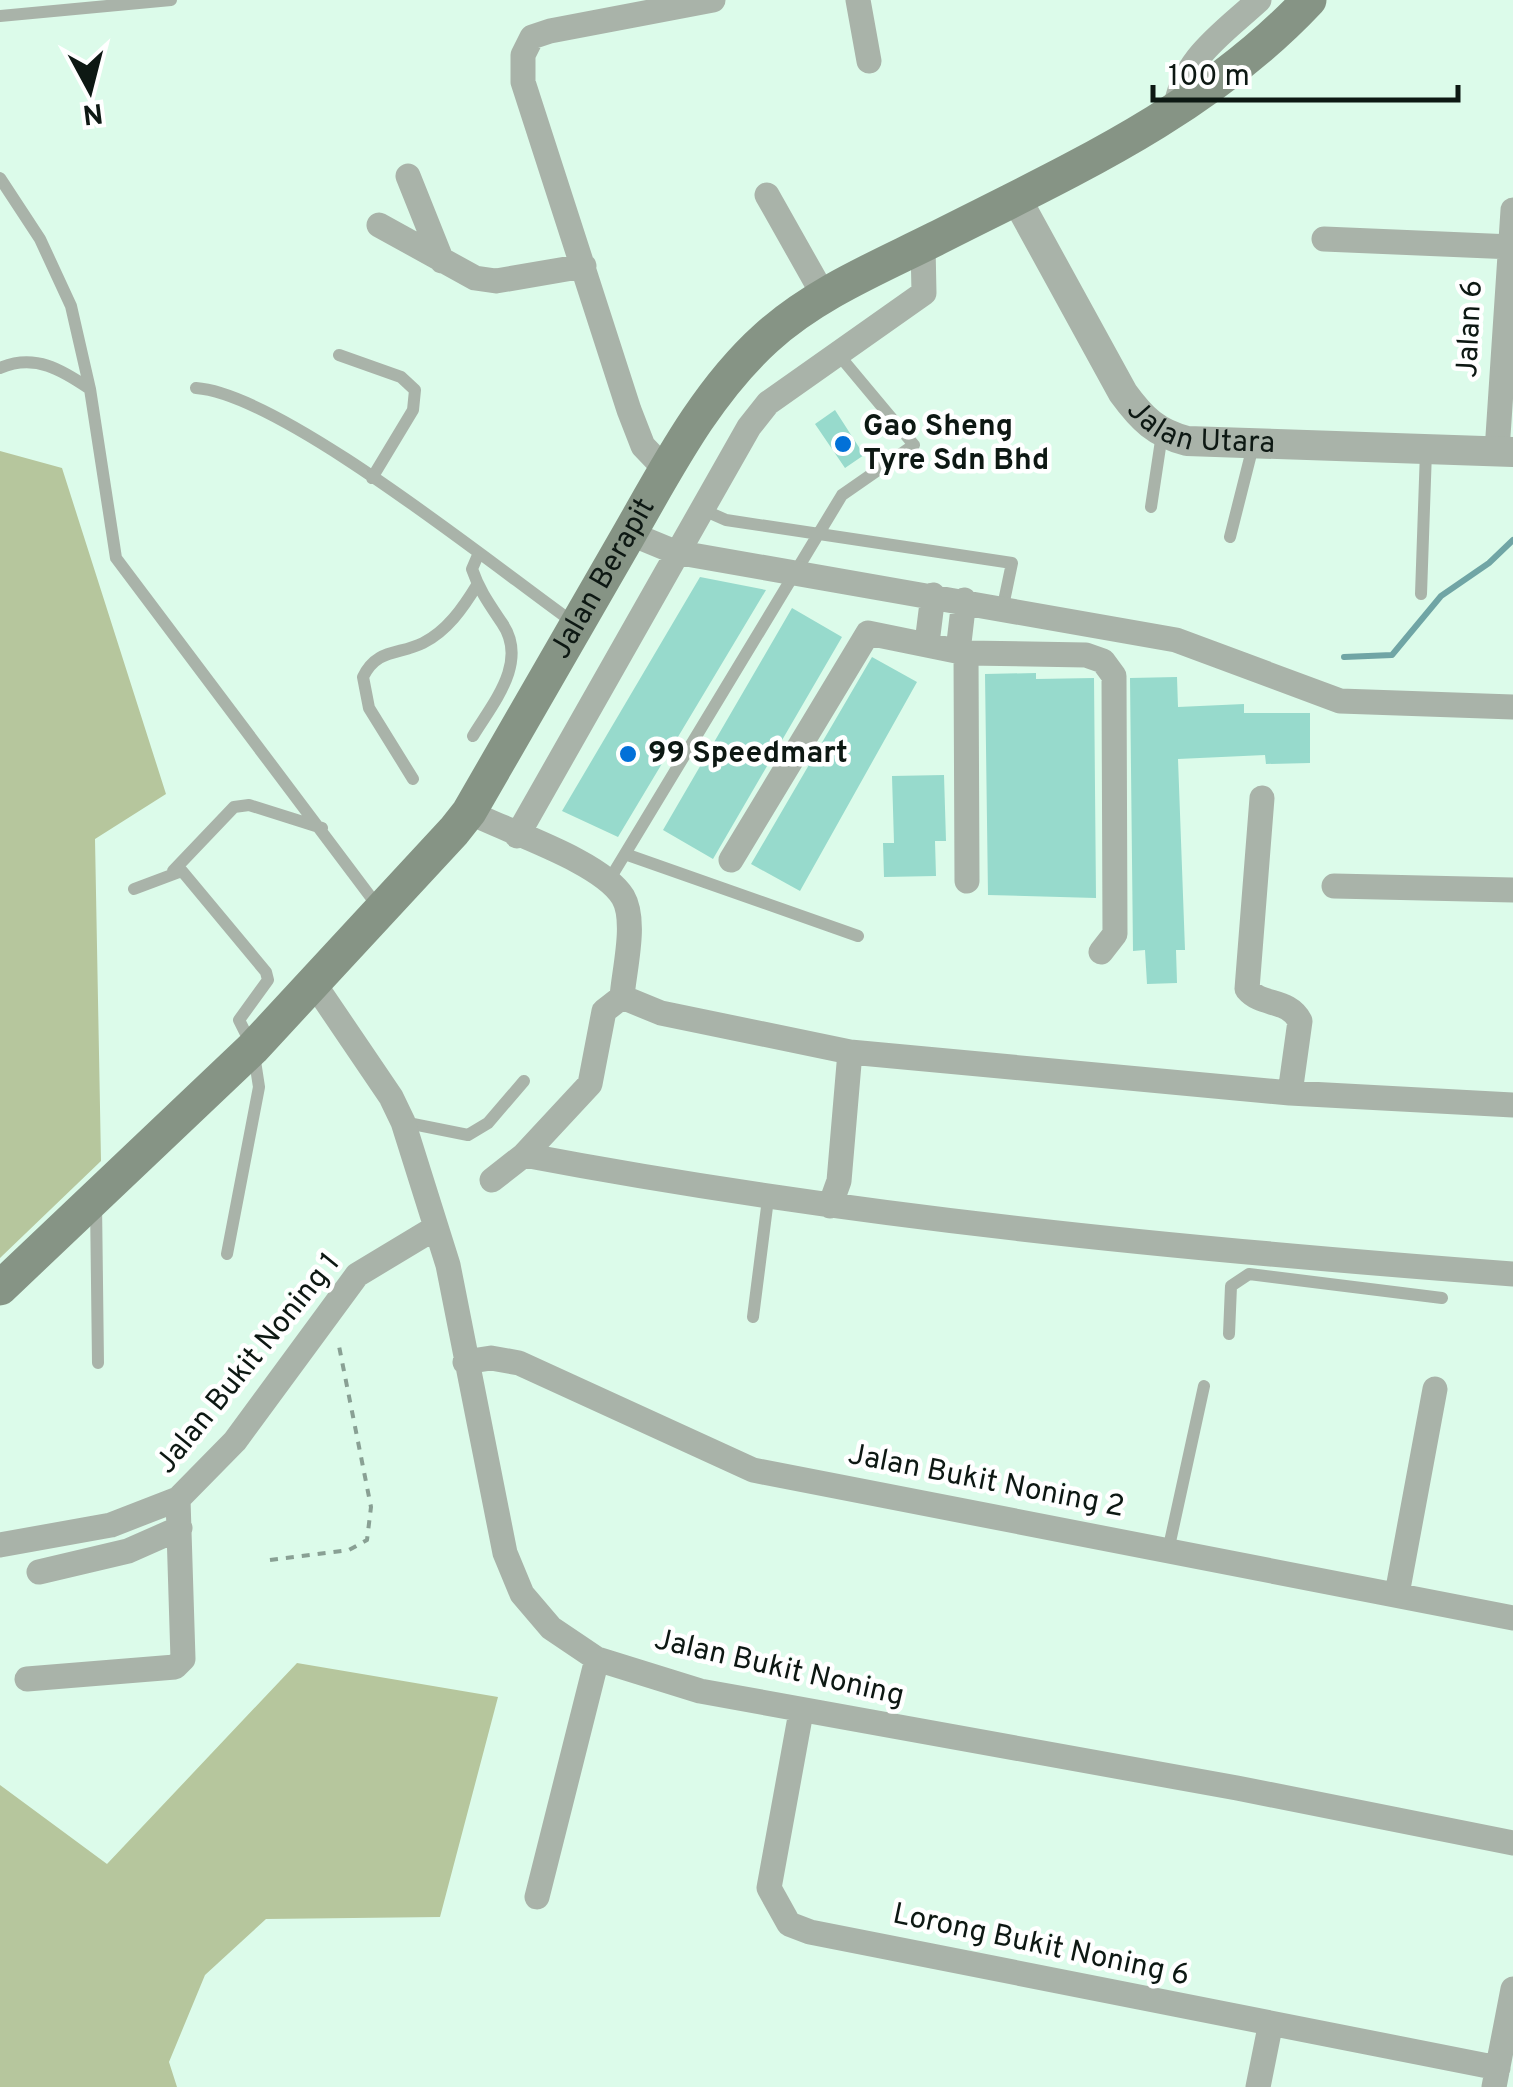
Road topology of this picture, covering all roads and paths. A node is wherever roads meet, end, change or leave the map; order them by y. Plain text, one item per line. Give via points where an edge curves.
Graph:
1 (171, 0) edge
2 (713, 0) edge
3 (858, 0) edge
4 (1259, 0) edge
5 (1310, 0) edge
6 (0, 16) edge
7 (870, 61) dead end
8 (1174, 112) junction
9 (408, 176) dead end
10 (0, 178) edge
11 (768, 195) dead end
12 (1016, 198) junction
13 (1513, 210) edge
14 (378, 225) dead end
15 (1324, 239) dead end
16 (923, 244) junction
17 (1510, 246) edge
18 (442, 261) junction
19 (584, 266) junction
20 (824, 296) junction
21 (838, 354) junction
22 (340, 355) dead end
23 (0, 368) edge
24 (196, 388) dead end
25 (90, 389) junction
26 (1162, 434) junction
27 (1254, 443) junction
28 (1426, 448) junction
29 (1505, 451) edge
30 (665, 469) junction
31 (372, 478) junction
32 (1152, 508) dead end
33 (701, 509) junction
34 (630, 534) junction
35 (819, 534) junction
36 (1230, 537) dead end
37 (675, 552) junction
38 (478, 555) junction
39 (795, 573) junction
40 (477, 586) junction
41 (1421, 594) dead end
42 (933, 595) junction
43 (964, 600) junction
44 (1003, 606) junction
45 (576, 625) junction
46 (926, 642) junction
47 (962, 652) junction
48 (1513, 707) edge
49 (473, 736) dead end
50 (413, 779) dead end
51 (1262, 798) dead end
52 (469, 812) junction
53 (322, 828) junction
54 (517, 836) junction
55 (624, 854) junction
56 (731, 860) dead end
57 (173, 871) junction
58 (967, 881) dead end
59 (608, 882) junction
60 (1334, 886) dead end
61 (134, 889) dead end
62 (1513, 890) edge
63 (380, 910) junction
64 (858, 936) dead end
65 (1100, 952) dead end
66 (313, 982) junction
67 (622, 996) junction
68 (253, 1048) junction
69 (850, 1052) junction
70 (524, 1081) dead end
71 (1290, 1093) junction
72 (1513, 1105) edge
73 (403, 1122) junction
74 (524, 1155) junction
75 (492, 1180) dead end
76 (768, 1199) junction
77 (95, 1200) junction
78 (830, 1206) junction
79 (436, 1228) junction
80 (227, 1254) dead end
81 (1321, 1271) junction
82 (1513, 1274) edge
83 (0, 1288) edge
84 (1442, 1298) dead end
85 (328, 1313) junction
86 (753, 1316) dead end
87 (1229, 1334) dead end
88 (465, 1362) junction
89 (98, 1363) dead end
90 (1204, 1386) dead end
91 (1435, 1389) dead end
92 (178, 1499) junction
93 (180, 1528) junction
94 (0, 1545) edge
95 (1168, 1551) junction
96 (270, 1560) dead end
97 (38, 1572) dead end
98 (1397, 1594) junction
99 (1513, 1618) edge
100 (597, 1658) junction
101 (28, 1679) dead end
102 (801, 1712) junction
103 (1513, 1843) edge
104 (537, 1897) dead end
105 (1513, 1988) edge
106 (1270, 2026) junction
107 (1496, 2078) edge
108 (1258, 2087) edge

1 - 6 lane
2 - 19 street via 532,37 523,55 523,82
3 - 7 street
4 - 8 street via 1191,63
5 - 8 main road, Jalan Berapit via 1231,74
8 - 12 main road, Jalan Berapit
9 - 18 street
10 - 25 lane via 40,238 71,306
11 - 20 street
12 - 16 main road, Jalan Berapit
12 - 26 street, Jalan Utara via 1124,394
13 - 17 street, Jalan 6
14 - 18 street
15 - 17 street
16 - 20 main road, Jalan Berapit
16 - 21 street via 924,292
17 - 29 street, Jalan 6
18 - 19 street via 496,282
19 - 30 street via 643,446
20 - 30 main road, Jalan Berapit via 736,368
21 - 33 street via 768,404
21 - 35 lane via 914,444 842,495
22 - 31 lane via 401,377 415,390 413,410
23 - 25 lane via 57,366
24 - 31 lane via 218,390 276,417
25 - 53 lane via 116,558
26 - 27 street, Jalan Utara
26 - 32 lane
27 - 28 street, Jalan Utara
27 - 36 lane
28 - 29 street, Jalan Utara
28 - 41 lane
30 - 34 main road, Jalan Berapit
31 - 38 lane
33 - 35 lane via 726,520
33 - 37 street
34 - 37 street
34 - 45 main road, Jalan Berapit
35 - 39 lane
35 - 44 lane via 1012,563
37 - 39 street
37 - 54 street
38 - 40 lane via 472,570
38 - 45 lane
39 - 42 street
39 - 55 lane
40 - 49 lane via 505,626 512,660 508,680
40 - 50 lane via 434,636 383,654 362,676 370,708
42 - 43 street
42 - 46 street
43 - 44 street
43 - 47 street
44 - 48 street via 1176,640 1340,702
45 - 52 main road, Jalan Berapit
46 - 47 street
46 - 56 street via 877,632 861,640
47 - 58 street
47 - 65 street via 1086,654 1114,676 1116,934
51 - 71 street via 1247,989 1288,1006 1300,1021
52 - 54 street
52 - 63 main road, Jalan Berapit
53 - 57 lane via 249,805 234,807
53 - 63 lane
54 - 59 street
55 - 59 lane
55 - 64 lane
57 - 61 lane
57 - 68 lane via 182,871 266,972 268,980 240,1020
59 - 67 street via 624,898 628,920
60 - 62 street
63 - 66 main road, Jalan Berapit
66 - 68 main road, Jalan Berapit
66 - 73 street, Jalan Bukit Noning
67 - 69 street via 661,1012
67 - 74 street via 604,1011 590,1084
68 - 77 main road, Jalan Berapit
68 - 80 lane via 259,1087
69 - 71 street
69 - 78 street via 839,1181
70 - 73 lane via 488,1124 468,1135
71 - 72 street
73 - 79 street, Jalan Bukit Noning
74 - 75 street
74 - 76 street
76 - 78 street
76 - 86 lane
77 - 83 main road, Jalan Berapit
77 - 89 lane
78 - 81 street
79 - 85 street, Jalan Bukit Noning 1 via 357,1275
79 - 88 street, Jalan Bukit Noning
81 - 82 street
81 - 84 lane
81 - 87 lane via 1240,1277 1231,1286
85 - 92 street, Jalan Bukit Noning 1 via 235,1441
85 - 96 path via 341,1347 372,1522 367,1540 349,1550
88 - 95 street, Jalan Bukit Noning 2 via 519,1363 753,1470
88 - 100 street, Jalan Bukit Noning via 504,1553 522,1594 551,1628
90 - 95 lane
91 - 98 street
92 - 93 street, Jalan Bukit Noning 1
92 - 94 street via 111,1526
93 - 97 street via 128,1551
93 - 101 street, Jalan Bukit Noning 1 via 184,1649 175,1667
95 - 98 street, Jalan Bukit Noning 2
98 - 99 street, Jalan Bukit Noning 2
100 - 102 street, Jalan Bukit Noning via 700,1691
100 - 104 street
102 - 103 street, Jalan Bukit Noning
102 - 106 street, Lorong Bukit Noning 6 via 768,1888 789,1924
105 - 107 street
106 - 107 street, Lorong Bukit Noning 6
106 - 108 street

